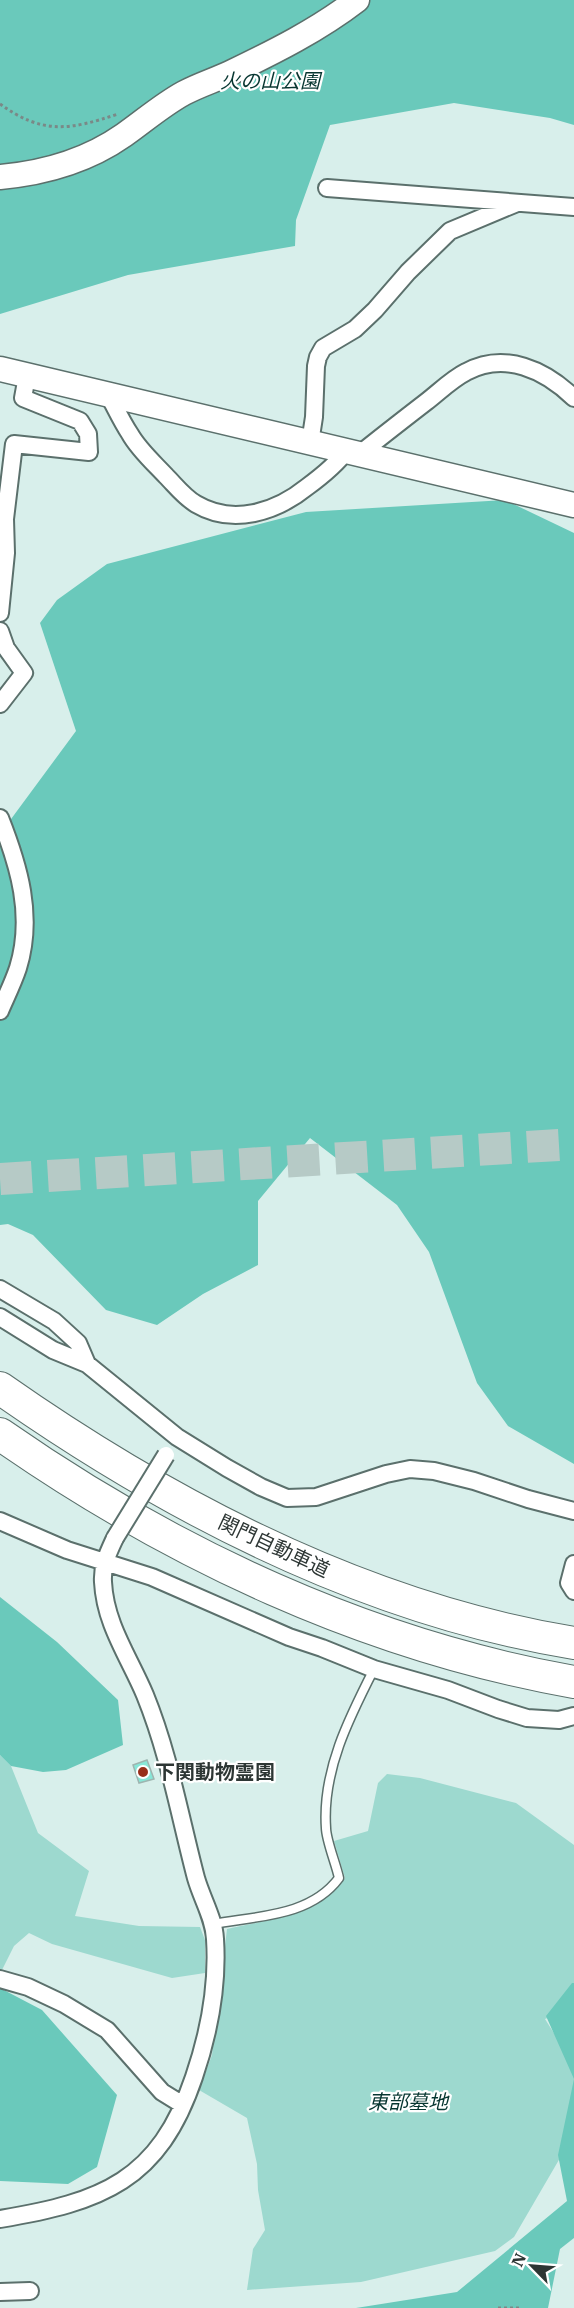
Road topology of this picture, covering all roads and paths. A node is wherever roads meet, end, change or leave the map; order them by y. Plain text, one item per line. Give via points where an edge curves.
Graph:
1 (357, 0) edge
2 (0, 104) edge
3 (157, 110) junction
4 (0, 177) edge
5 (327, 188) dead end
6 (517, 203) junction
7 (574, 207) edge
8 (0, 369) edge
9 (27, 376) junction
10 (108, 394) junction
11 (574, 398) edge
12 (310, 443) junction
13 (354, 452) junction
14 (574, 505) edge
15 (0, 613) edge
16 (0, 632) edge
17 (0, 704) edge
18 (0, 818) edge
19 (0, 1011) edge
20 (0, 1289) edge
21 (0, 1317) edge
22 (87, 1364) junction
23 (0, 1388) edge
24 (0, 1434) edge
25 (177, 1437) junction
26 (574, 1511) edge
27 (0, 1521) edge
28 (104, 1563) junction
29 (574, 1564) edge
30 (574, 1591) edge
31 (574, 1643) edge
32 (374, 1669) junction
33 (574, 1682) edge
34 (574, 1716) edge
35 (213, 1924) junction
36 (0, 1979) edge
37 (183, 2105) junction
38 (0, 2219) edge
39 (30, 2291) dead end
40 (0, 2292) edge
41 (498, 2308) edge
42 (520, 2308) edge

1 - 3 street via 306,35 185,92
2 - 3 path via 34,123 67,128 135,108
3 - 4 street via 124,136 66,165
5 - 6 street
6 - 7 street
6 - 12 street via 450,231 355,329 323,348 316,366
8 - 9 street
9 - 10 street
9 - 15 street via 23,398 80,421 88,434 90,452 14,444
10 - 12 street
10 - 13 street via 130,436 157,466 196,504 220,513 249,514 279,507
11 - 13 street via 524,365 479,366
12 - 13 street
13 - 14 street
16 - 17 street via 24,673
18 - 19 street via 20,873 25,919 18,966
20 - 22 street via 54,1321 78,1343
21 - 22 street via 53,1350
22 - 25 street
23 - 31 highway, 関門自動車道 via 58,1429 184,1503 269,1546 418,1605
24 - 33 highway, 関門自動車道 via 89,1494 247,1577 405,1640 473,1660
25 - 26 street via 287,1498 316,1497 410,1469 474,1480
25 - 28 street, bridge via 115,1538
27 - 28 street
28 - 32 street via 152,1577
28 - 35 street via 110,1623 145,1696 168,1762 197,1880
29 - 30 street via 569,1583
32 - 34 street via 527,1718 559,1720
32 - 35 lane via 339,1741 332,1773 326,1832 339,1878 326,1892 296,1908
35 - 37 street via 214,1971 206,2042
36 - 37 street via 64,2004 106,2030 162,2092
37 - 38 street via 154,2153 118,2184 66,2205
39 - 40 street
41 - 42 path

